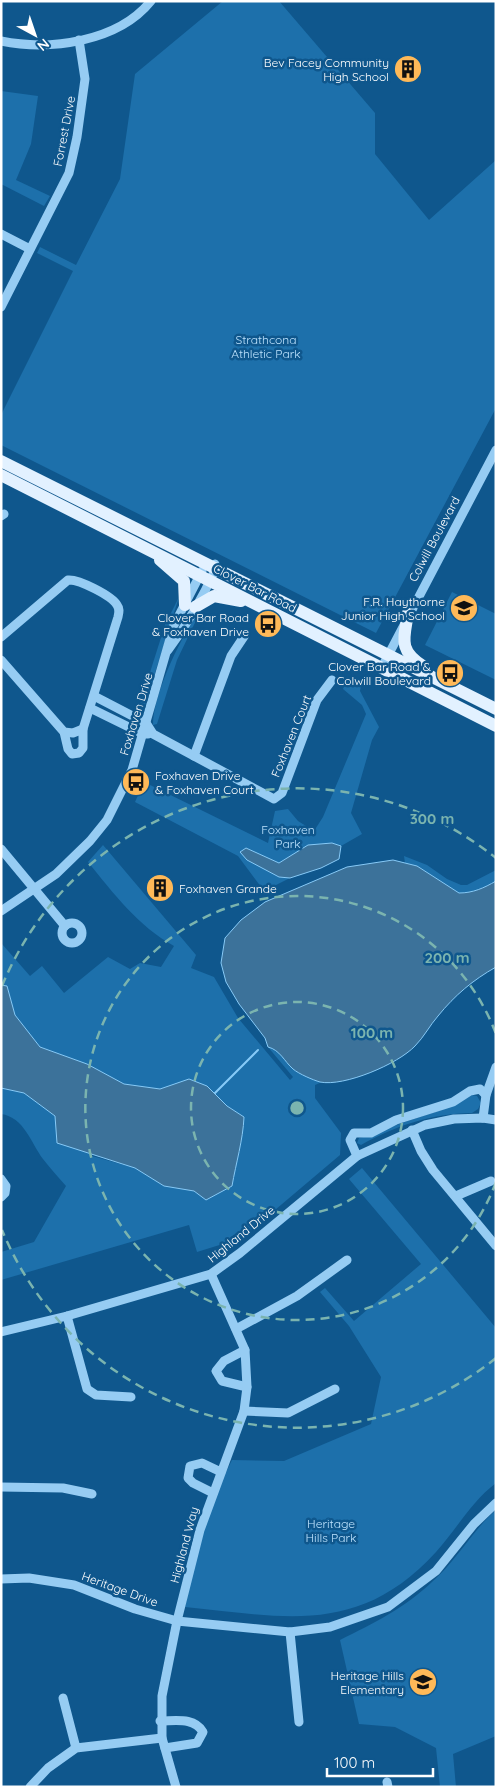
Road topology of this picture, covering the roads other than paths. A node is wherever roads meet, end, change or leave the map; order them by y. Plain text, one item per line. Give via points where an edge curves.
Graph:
1 (151, 1) edge
2 (79, 40) junction
3 (1, 41) edge
4 (1, 234) edge
5 (30, 249) junction
6 (1, 307) edge
7 (496, 450) edge
8 (1, 460) edge
9 (1, 475) edge
10 (144, 547) junction
11 (212, 566) junction
12 (205, 578) junction
13 (257, 604) junction
14 (190, 606) junction
15 (408, 613) junction
16 (245, 636) dead end
17 (1, 637) edge
18 (388, 655) junction
19 (1, 660) edge
20 (382, 667) junction
21 (332, 680) dead end
22 (458, 689) junction
23 (94, 696) junction
24 (90, 708) junction
25 (496, 709) edge
26 (146, 723) junction
27 (496, 726) edge
28 (83, 729) junction
29 (64, 732) junction
30 (143, 734) junction
31 (154, 734) junction
32 (194, 756) junction
33 (1, 849) edge
34 (35, 889) junction
35 (1, 911) edge
36 (65, 926) dead end
37 (496, 1067) edge
38 (486, 1095) junction
39 (483, 1118) junction
40 (496, 1120) edge
41 (412, 1130) junction
42 (357, 1156) junction
43 (1, 1179) edge
44 (491, 1181) dead end
45 (456, 1196) junction
46 (1, 1197) edge
47 (496, 1246) edge
48 (347, 1260) dead end
49 (211, 1274) junction
50 (67, 1316) junction
51 (236, 1329) junction
52 (1, 1332) edge
53 (245, 1350) junction
54 (247, 1387) junction
55 (335, 1389) dead end
56 (131, 1397) dead end
57 (244, 1411) junction
58 (221, 1472) junction
59 (1, 1487) edge
60 (212, 1493) junction
61 (92, 1494) dead end
62 (496, 1502) edge
63 (1, 1579) edge
64 (177, 1621) junction
65 (290, 1632) junction
66 (63, 1698) dead end
67 (160, 1721) junction
68 (299, 1722) dead end
69 (162, 1738) junction
70 (76, 1748) junction
71 (165, 1748) junction
72 (30, 1787) edge
73 (176, 1787) edge

1 - 2 street via 145,9 105,33
2 - 3 street via 56,46
2 - 5 street, Forrest Drive via 85,79 76,144 69,172
4 - 5 street
5 - 6 street, Forrest Drive
7 - 15 street, Colwill Boulevard
8 - 11 main road, Clover Bar Road
9 - 10 main road, Clover Bar Road
10 - 12 main road, Clover Bar Road
10 - 14 main road via 184,582
11 - 12 street, Foxhaven Drive
11 - 18 main road, Clover Bar Road
12 - 13 main road, Clover Bar Road
12 - 14 street, Foxhaven Drive
13 - 14 main road via 214,596
13 - 20 main road, Clover Bar Road
14 - 26 street, Foxhaven Drive via 184,630 168,650
15 - 18 street, Colwill Boulevard
15 - 22 main road via 405,650 410,657
16 - 32 street via 231,656
17 - 23 street via 68,580 75,579 110,599 120,610
18 - 20 street, Colwill Boulevard
18 - 22 main road, Clover Bar Road
19 - 29 street
20 - 27 main road, Clover Bar Road
21 - 32 street, Foxhaven Court via 317,700 278,798 269,798
22 - 25 main road, Clover Bar Road
23 - 24 street
23 - 26 street
24 - 28 street
24 - 30 street
26 - 30 street, Foxhaven Drive
26 - 31 street
28 - 29 street
28 - 29 street via 83,748 79,753 72,754 68,749
30 - 31 street
30 - 34 street, Foxhaven Drive via 132,770 107,820 78,854
31 - 32 street, Foxhaven Court
33 - 34 street
34 - 35 street, Foxhaven Drive
34 - 36 street
37 - 38 street
38 - 39 street
38 - 42 street via 480,1089 470,1091 454,1102 396,1120 371,1133 354,1133 350,1140
39 - 40 street, Highland Drive
39 - 41 street, Highland Drive via 454,1119
41 - 42 street, Highland Drive
41 - 45 street via 421,1152
42 - 49 street, Highland Drive
43 - 46 street via 6,1190
44 - 45 street
45 - 47 street
48 - 51 street via 298,1296
49 - 50 street, Highland Drive
49 - 51 street, Highland Way
50 - 52 street, Highland Drive
50 - 56 street via 87,1389 96,1395
51 - 53 street, Highland Way
53 - 54 street, Highland Way
53 - 54 street via 224,1361 216,1371 222,1381
54 - 57 street, Highland Way
55 - 57 street via 288,1413
57 - 58 street, Highland Way
58 - 60 street, Highland Way
58 - 60 street via 202,1463 190,1466 188,1478
59 - 61 street via 63,1488
60 - 64 street, Highland Way
62 - 65 street, Heritage Drive via 436,1571 388,1607 330,1628
63 - 64 street, Heritage Drive via 29,1578 74,1585 135,1610
64 - 65 street, Heritage Drive
64 - 67 street, Highland Way
65 - 68 street
66 - 70 street
67 - 69 street, Highland Way
67 - 71 street via 190,1721 199,1725 203,1732 197,1743
69 - 70 street
69 - 71 street, Highland Way
70 - 72 street via 48,1768
71 - 73 street, Highland Way

